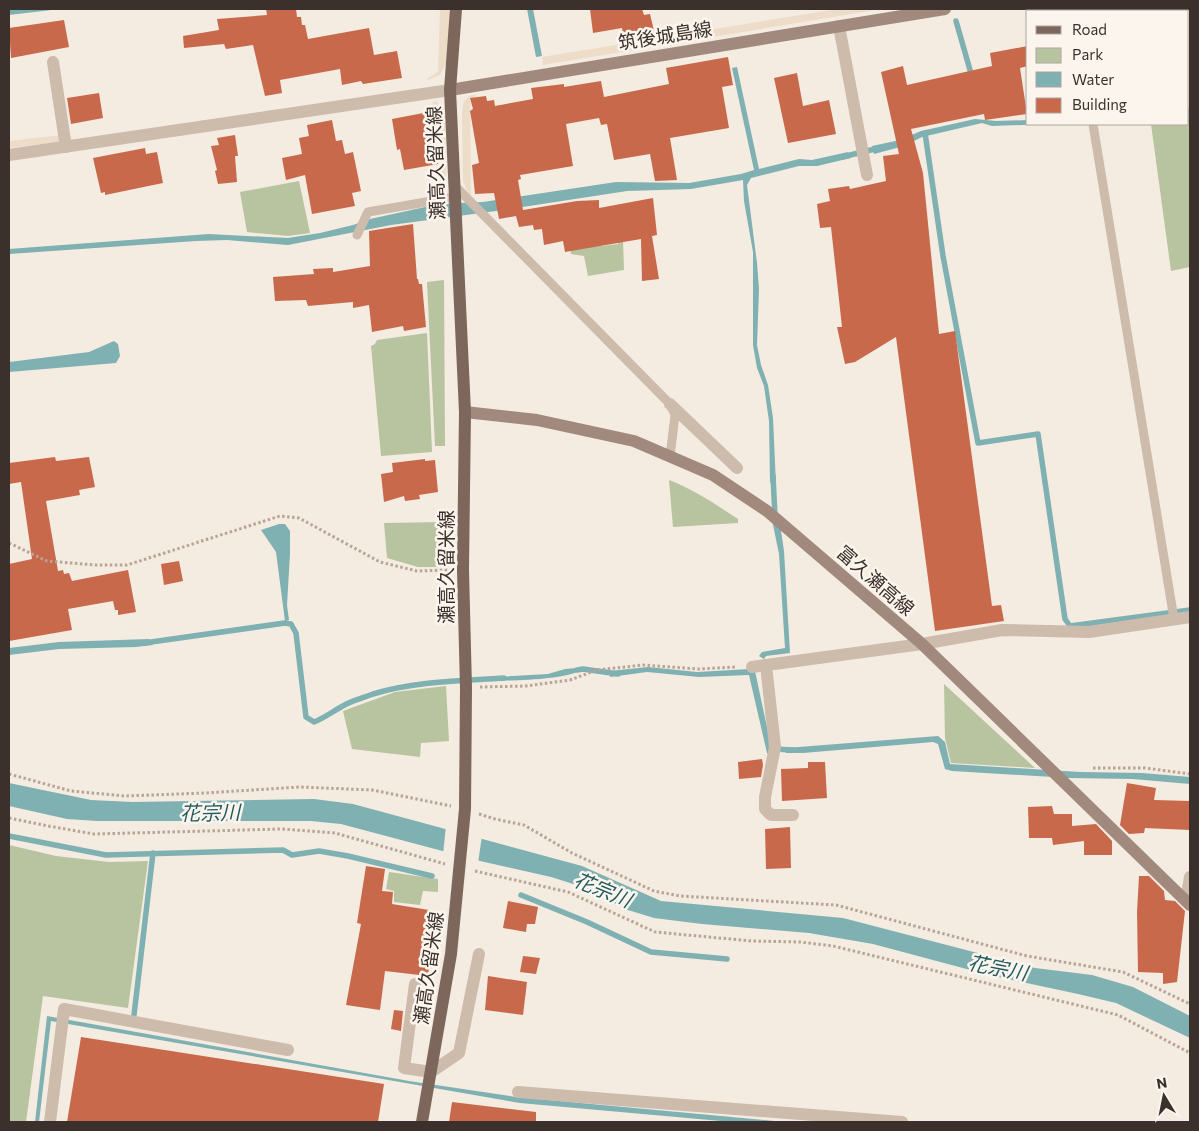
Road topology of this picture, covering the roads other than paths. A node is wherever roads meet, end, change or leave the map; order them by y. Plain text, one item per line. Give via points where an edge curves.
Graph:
1 (456, 9) edge
2 (944, 9) edge
3 (839, 26) junction
4 (53, 62) dead end
5 (450, 90) junction
6 (1093, 125) edge
7 (66, 147) junction
8 (9, 155) edge
9 (867, 175) dead end
10 (455, 192) junction
11 (357, 235) dead end
12 (670, 404) junction
13 (465, 412) junction
14 (670, 456) junction
15 (737, 468) dead end
16 (1190, 616) edge
17 (1174, 619) junction
18 (922, 644) junction
19 (766, 665) junction
20 (752, 667) road end
21 (793, 816) dead end
22 (1190, 877) edge
23 (1188, 903) edge
24 (479, 954) dead end
25 (415, 984) dead end
26 (288, 1050) dead end
27 (431, 1072) junction
28 (518, 1092) dead end
29 (794, 1118) edge
30 (50, 1122) edge
31 (422, 1122) edge
32 (902, 1122) edge

1 - 5 main road, 瀬高久留米線
2 - 3 main road, 筑後城島線
3 - 5 main road, 筑後城島線
3 - 9 street
4 - 7 street
5 - 7 street
5 - 10 main road, 瀬高久留米線
6 - 17 lane
7 - 8 street
10 - 11 lane via 368,212
10 - 12 lane
10 - 13 main road, 瀬高久留米線
12 - 14 lane via 674,416
12 - 15 street
13 - 14 main road, 富久瀬高線 via 537,420 634,441
13 - 27 main road, 瀬高久留米線 via 465,809 451,954
14 - 18 main road, 富久瀬高線 via 713,475 767,511
16 - 17 street
17 - 18 street via 1089,632 1002,630
18 - 19 street
18 - 23 main road, 富久瀬高線
19 - 20 street
19 - 21 street via 775,747 765,810 771,815
22 - 23 street
24 - 27 street via 459,1053
25 - 27 street via 404,1068
26 - 30 street via 64,1009
27 - 31 main road, 瀬高久留米線
28 - 29 street
29 - 32 street

